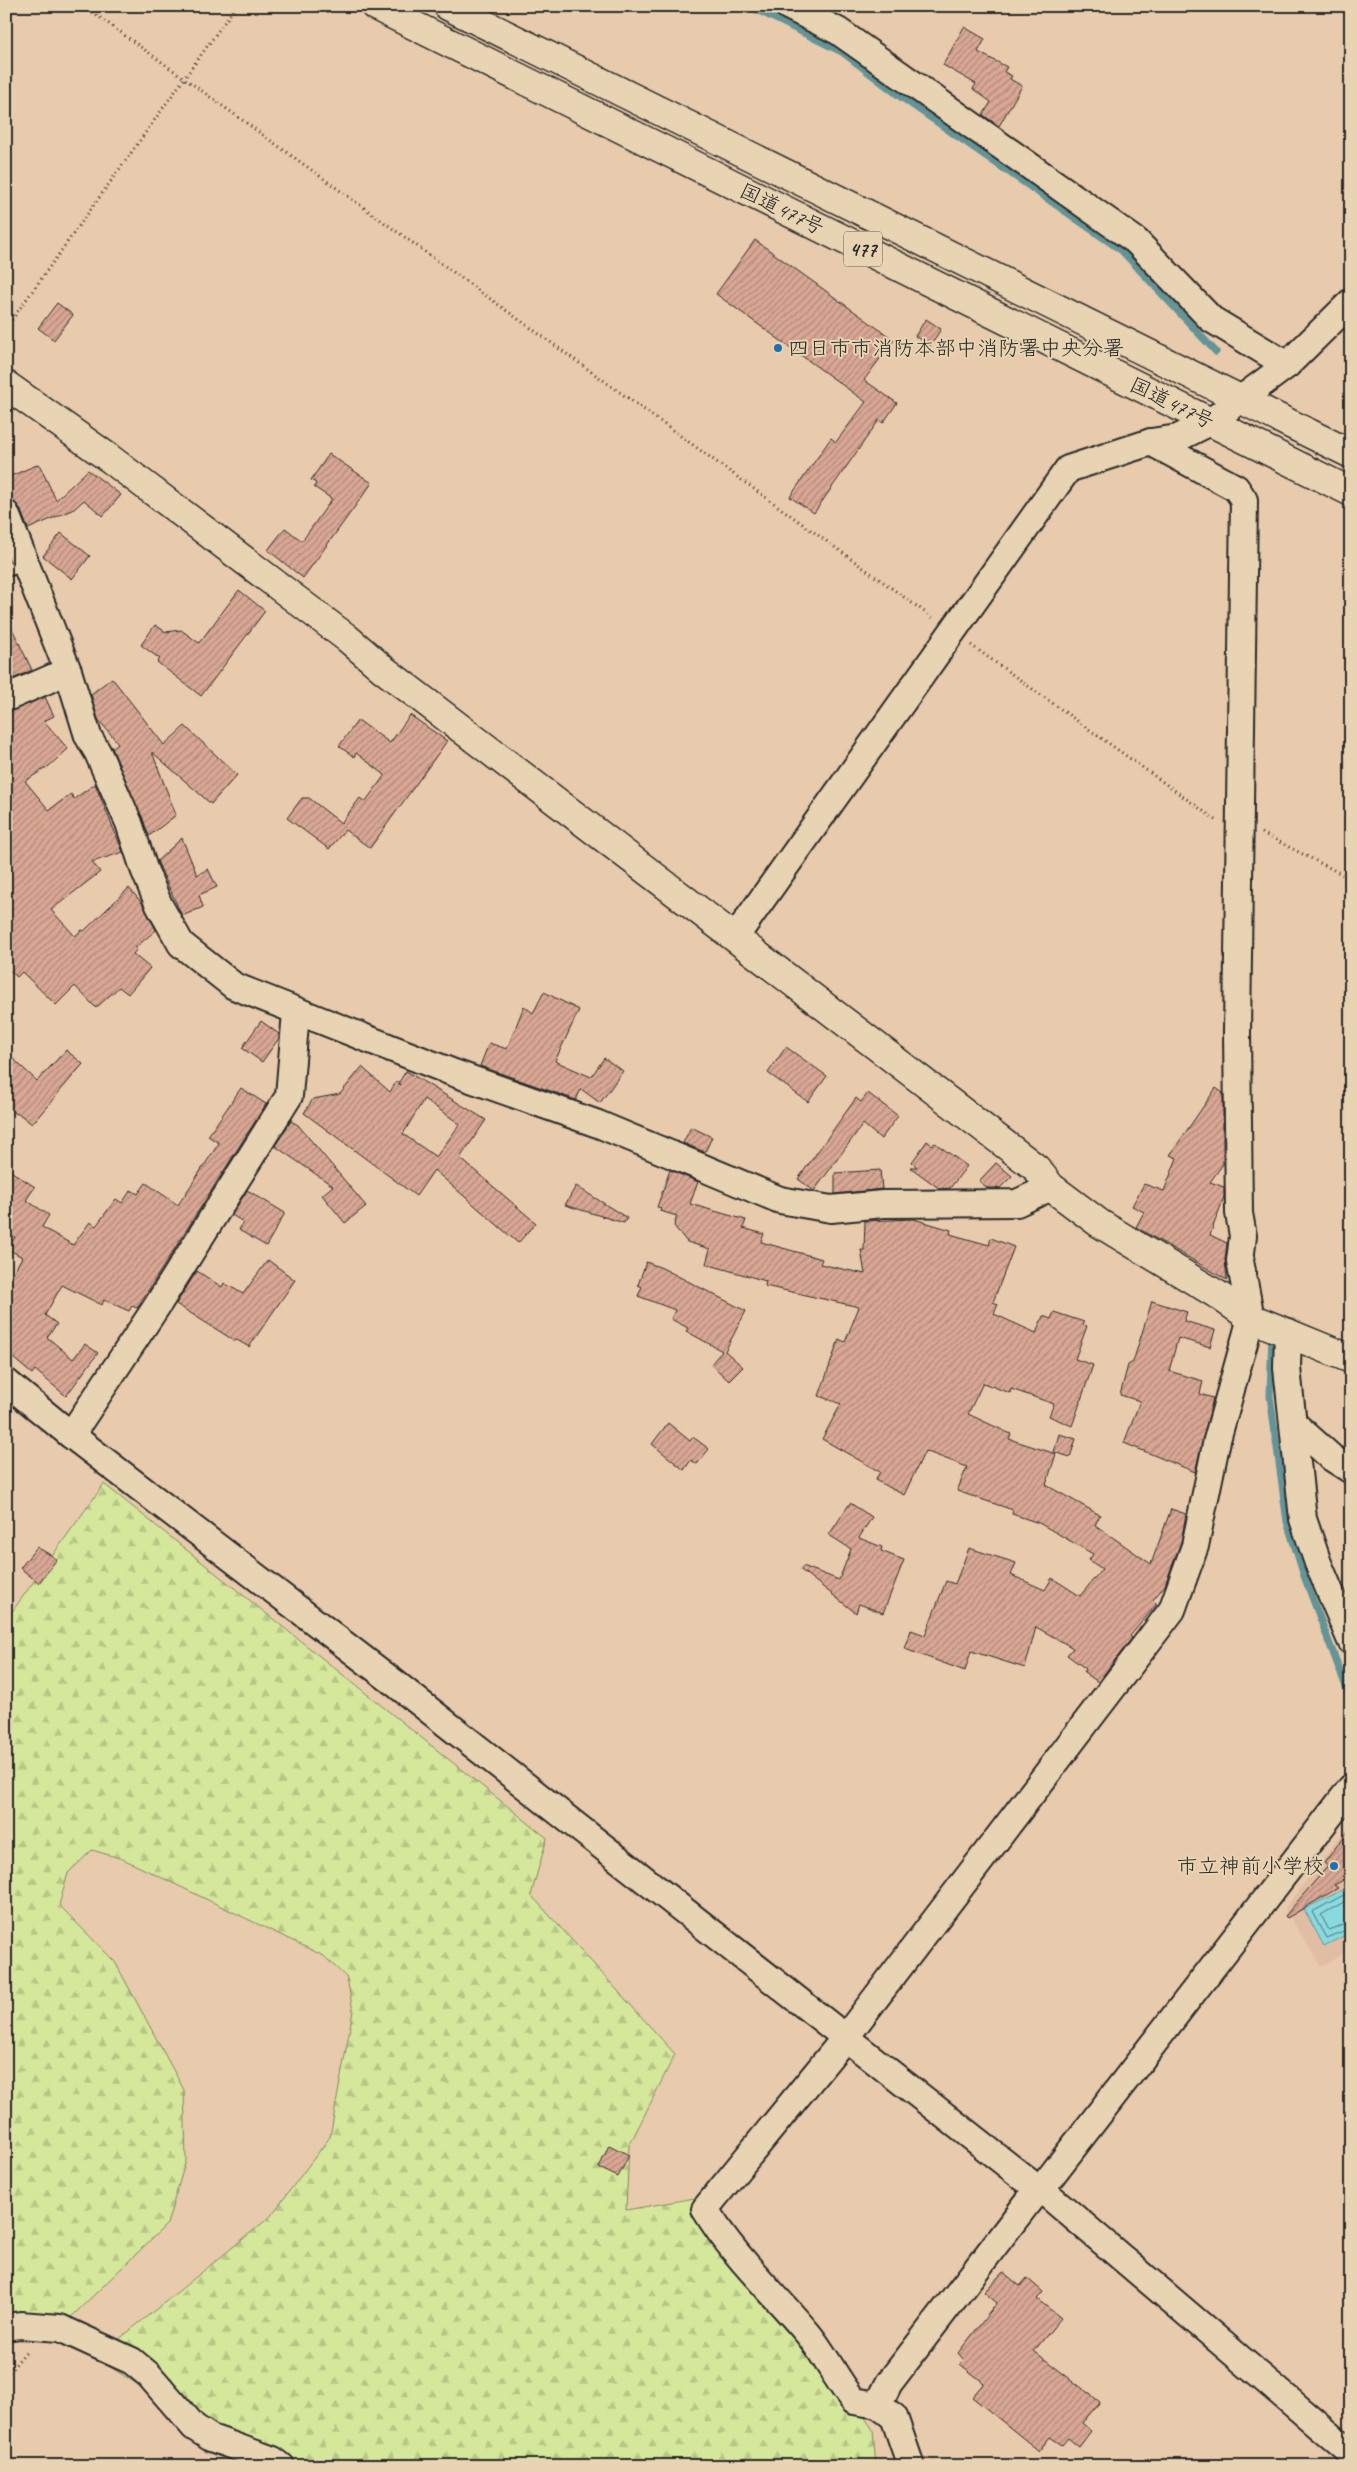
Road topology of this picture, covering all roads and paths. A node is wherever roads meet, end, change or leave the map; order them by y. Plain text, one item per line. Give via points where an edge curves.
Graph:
1 (84, 6) edge
2 (236, 6) edge
3 (375, 6) edge
4 (448, 6) edge
5 (788, 6) edge
6 (185, 78) junction
7 (1351, 302) edge
8 (6, 328) edge
9 (1286, 365) junction
10 (6, 385) edge
11 (1241, 400) junction
12 (1210, 422) junction
13 (1151, 442) junction
14 (1351, 454) edge
15 (1351, 492) edge
16 (6, 514) edge
17 (16, 567) edge
18 (953, 632) junction
19 (68, 671) junction
20 (6, 698) edge
21 (1239, 831) junction
22 (1351, 879) edge
23 (736, 936) junction
24 (296, 1012) junction
25 (1051, 1187) junction
26 (1271, 1326) junction
27 (1351, 1359) edge
28 (6, 1382) edge
29 (1294, 1424) junction
30 (71, 1435) junction
31 (1351, 1470) edge
32 (1351, 1641) edge
33 (1351, 1788) edge
34 (845, 2038) junction
35 (1039, 2189) junction
36 (6, 2327) edge
37 (878, 2405) junction
38 (1351, 2453) edge
39 (281, 2466) edge
40 (911, 2466) edge

1 - 6 path
2 - 6 path
3 - 12 main road, 国道477号 / 477
4 - 11 main road, 国道477号 / 477
5 - 9 street via 838,31 1136,241 1211,319
6 - 8 path
6 - 18 path
7 - 9 street
9 - 11 street
10 - 23 main road via 109,458
11 - 12 street
11 - 14 main road, 国道477号 / 477
12 - 13 street via 1178,438
12 - 15 main road, 国道477号 / 477
13 - 18 street via 1068,469
13 - 21 street via 1236,488 1244,500
16 - 17 street
17 - 19 street
18 - 21 path via 1226,827
18 - 23 street
19 - 20 street
19 - 24 street via 88,736 129,823 159,905 177,939 234,986
21 - 22 path via 1263,833
21 - 26 street via 1237,1023 1239,1213 1243,1236 1240,1261
23 - 25 main road via 1036,1168
24 - 25 street via 598,1124 780,1200 831,1209 883,1204 1017,1203
24 - 30 street via 289,1096 155,1309
25 - 26 main road via 1099,1223
26 - 27 main road
26 - 29 street via 1286,1368
26 - 34 street via 1217,1440 1195,1546 1172,1610
28 - 30 street
29 - 31 street via 1332,1458
29 - 32 street via 1304,1519 1318,1563
30 - 34 street via 404,1690
33 - 35 street
34 - 35 street
34 - 37 street via 705,2209 722,2237 810,2337 854,2402
35 - 37 street via 889,2383
35 - 38 street
36 - 39 street via 60,2328 132,2362 149,2375 194,2427 211,2438 273,2460
37 - 40 street via 894,2417

